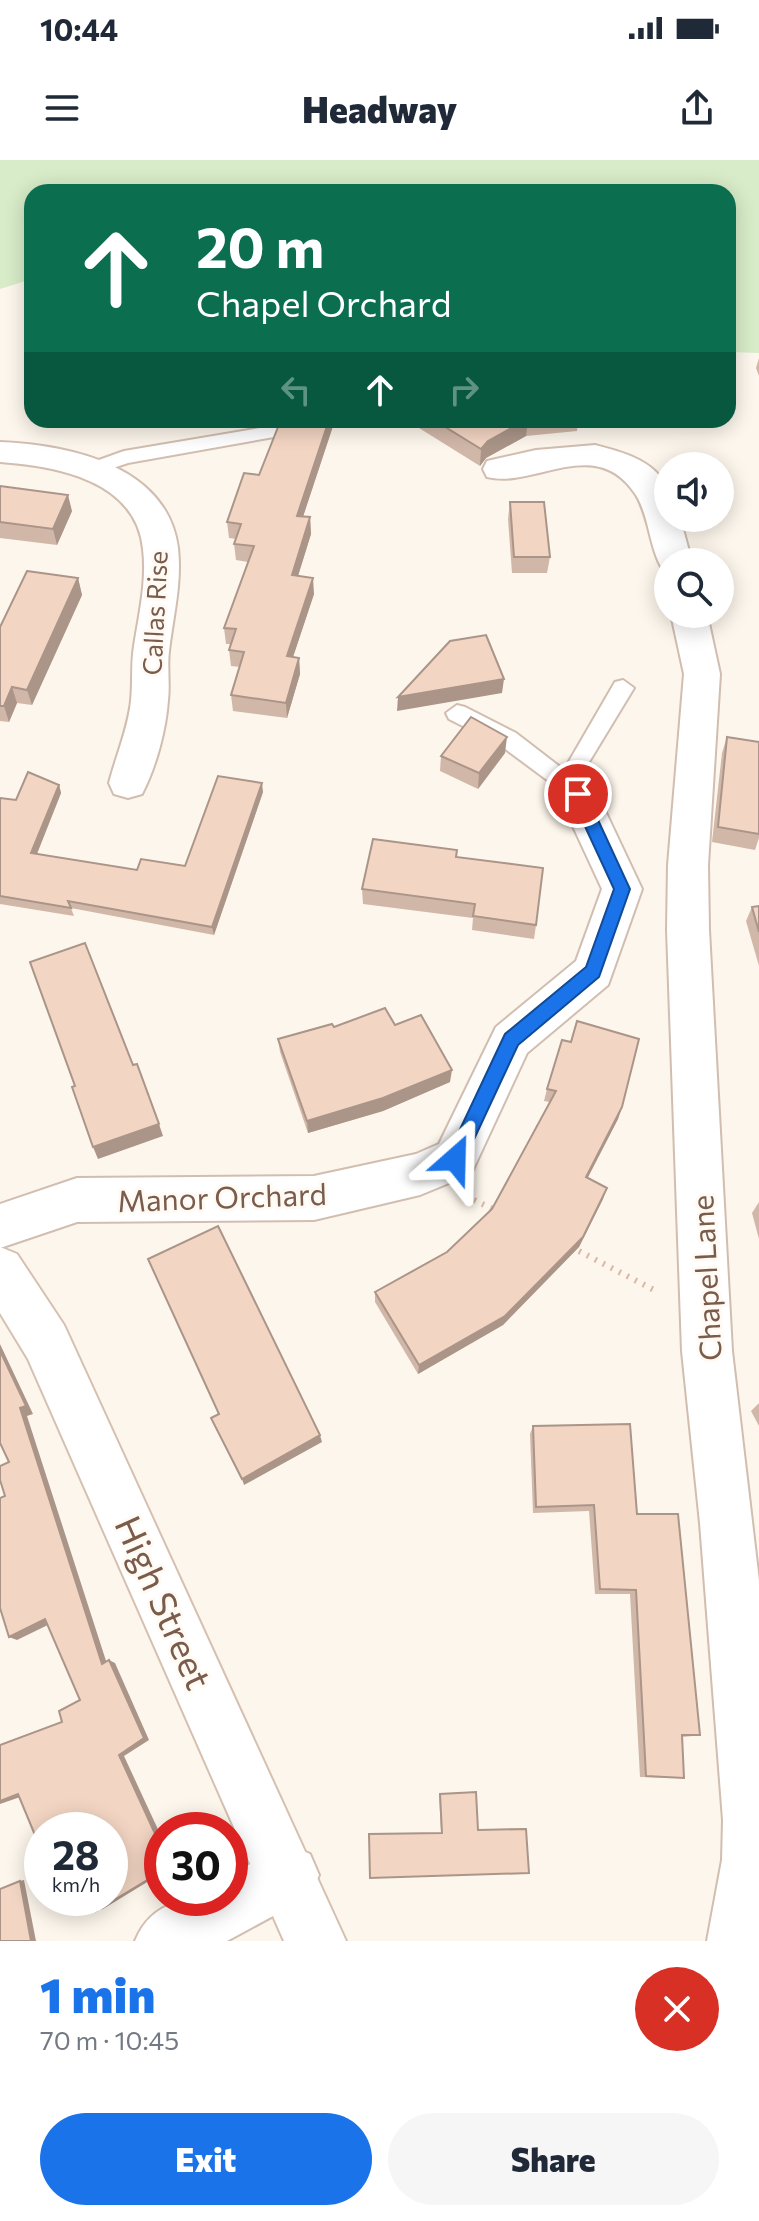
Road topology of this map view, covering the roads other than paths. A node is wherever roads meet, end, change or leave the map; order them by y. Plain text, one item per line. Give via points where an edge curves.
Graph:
1 (284, 430) edge
2 (0, 452) edge
3 (92, 469) junction
4 (499, 469) dead end
5 (672, 548) edge
6 (692, 628) edge
7 (623, 688) dead end
8 (457, 713) dead end
9 (128, 783) dead end
10 (578, 794) junction
11 (0, 1226) edge
12 (0, 1270) edge
13 (289, 1875) junction
14 (166, 1941) edge
15 (315, 1941) edge
16 (738, 1941) edge

1 - 3 lane via 124,457
2 - 3 street, Callas Rise via 56,457
3 - 9 street, Callas Rise via 121,485 148,511 158,535 161,567 149,704
4 - 5 street via 558,457 620,462 644,477 654,493
6 - 16 street, Chapel Lane via 702,674 688,930 707,1351 752,1820 752,1860
7 - 10 lane via 575,767
8 - 10 lane via 508,739
10 - 11 street, Manor Orchard via 622,889 593,972 511,1040 455,1159 420,1174 314,1198 77,1200
12 - 13 street, High Street via 46,1342
13 - 14 street
13 - 15 street, High Street

